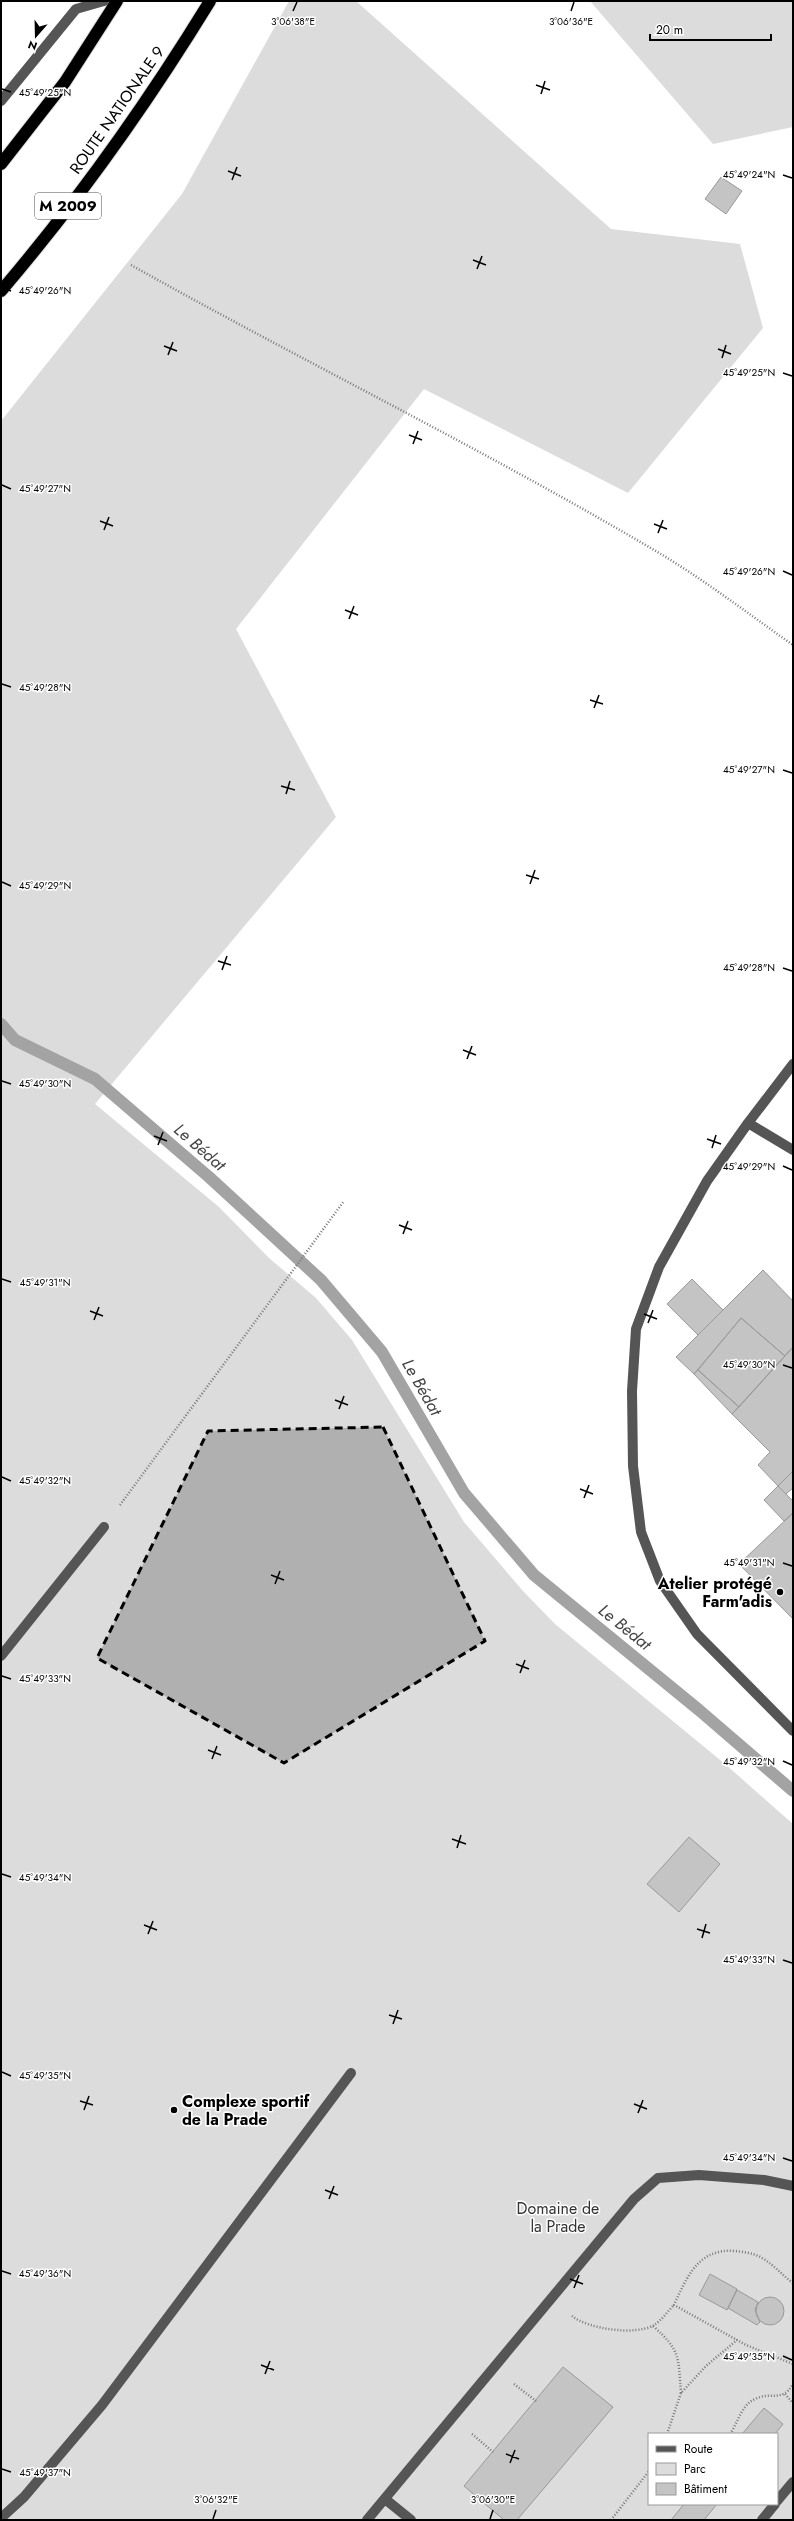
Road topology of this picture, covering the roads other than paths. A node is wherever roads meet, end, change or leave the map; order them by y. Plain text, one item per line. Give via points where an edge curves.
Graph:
1 (104, 1) edge
2 (117, 1) edge
3 (210, 1) edge
4 (1, 100) edge
5 (1, 164) edge
6 (1, 291) edge
7 (793, 1064) edge
8 (748, 1123) junction
9 (793, 1150) edge
10 (104, 1527) road end
11 (1, 1656) edge
12 (793, 1730) edge
13 (351, 2073) dead end
14 (793, 2186) edge
15 (793, 2482) edge
16 (385, 2499) junction
17 (778, 2500) edge
18 (774, 2505) edge
19 (1, 2518) edge
20 (367, 2520) edge
21 (411, 2520) edge
22 (762, 2520) edge

1 - 4 lane via 76,9
2 - 5 highway via 65,82
3 - 6 highway, ROUTE NATIONALE 9 / M 2009 via 133,118 34,252
7 - 8 lane
8 - 9 lane
8 - 12 lane via 707,1181 659,1267 636,1329 632,1391 633,1466 641,1532 660,1581 697,1634
10 - 11 lane
13 - 19 lane via 102,2405 24,2497
14 - 16 lane via 764,2180 699,2174 658,2178 634,2199
15 - 17 lane
16 - 20 lane
16 - 21 lane
18 - 22 lane

